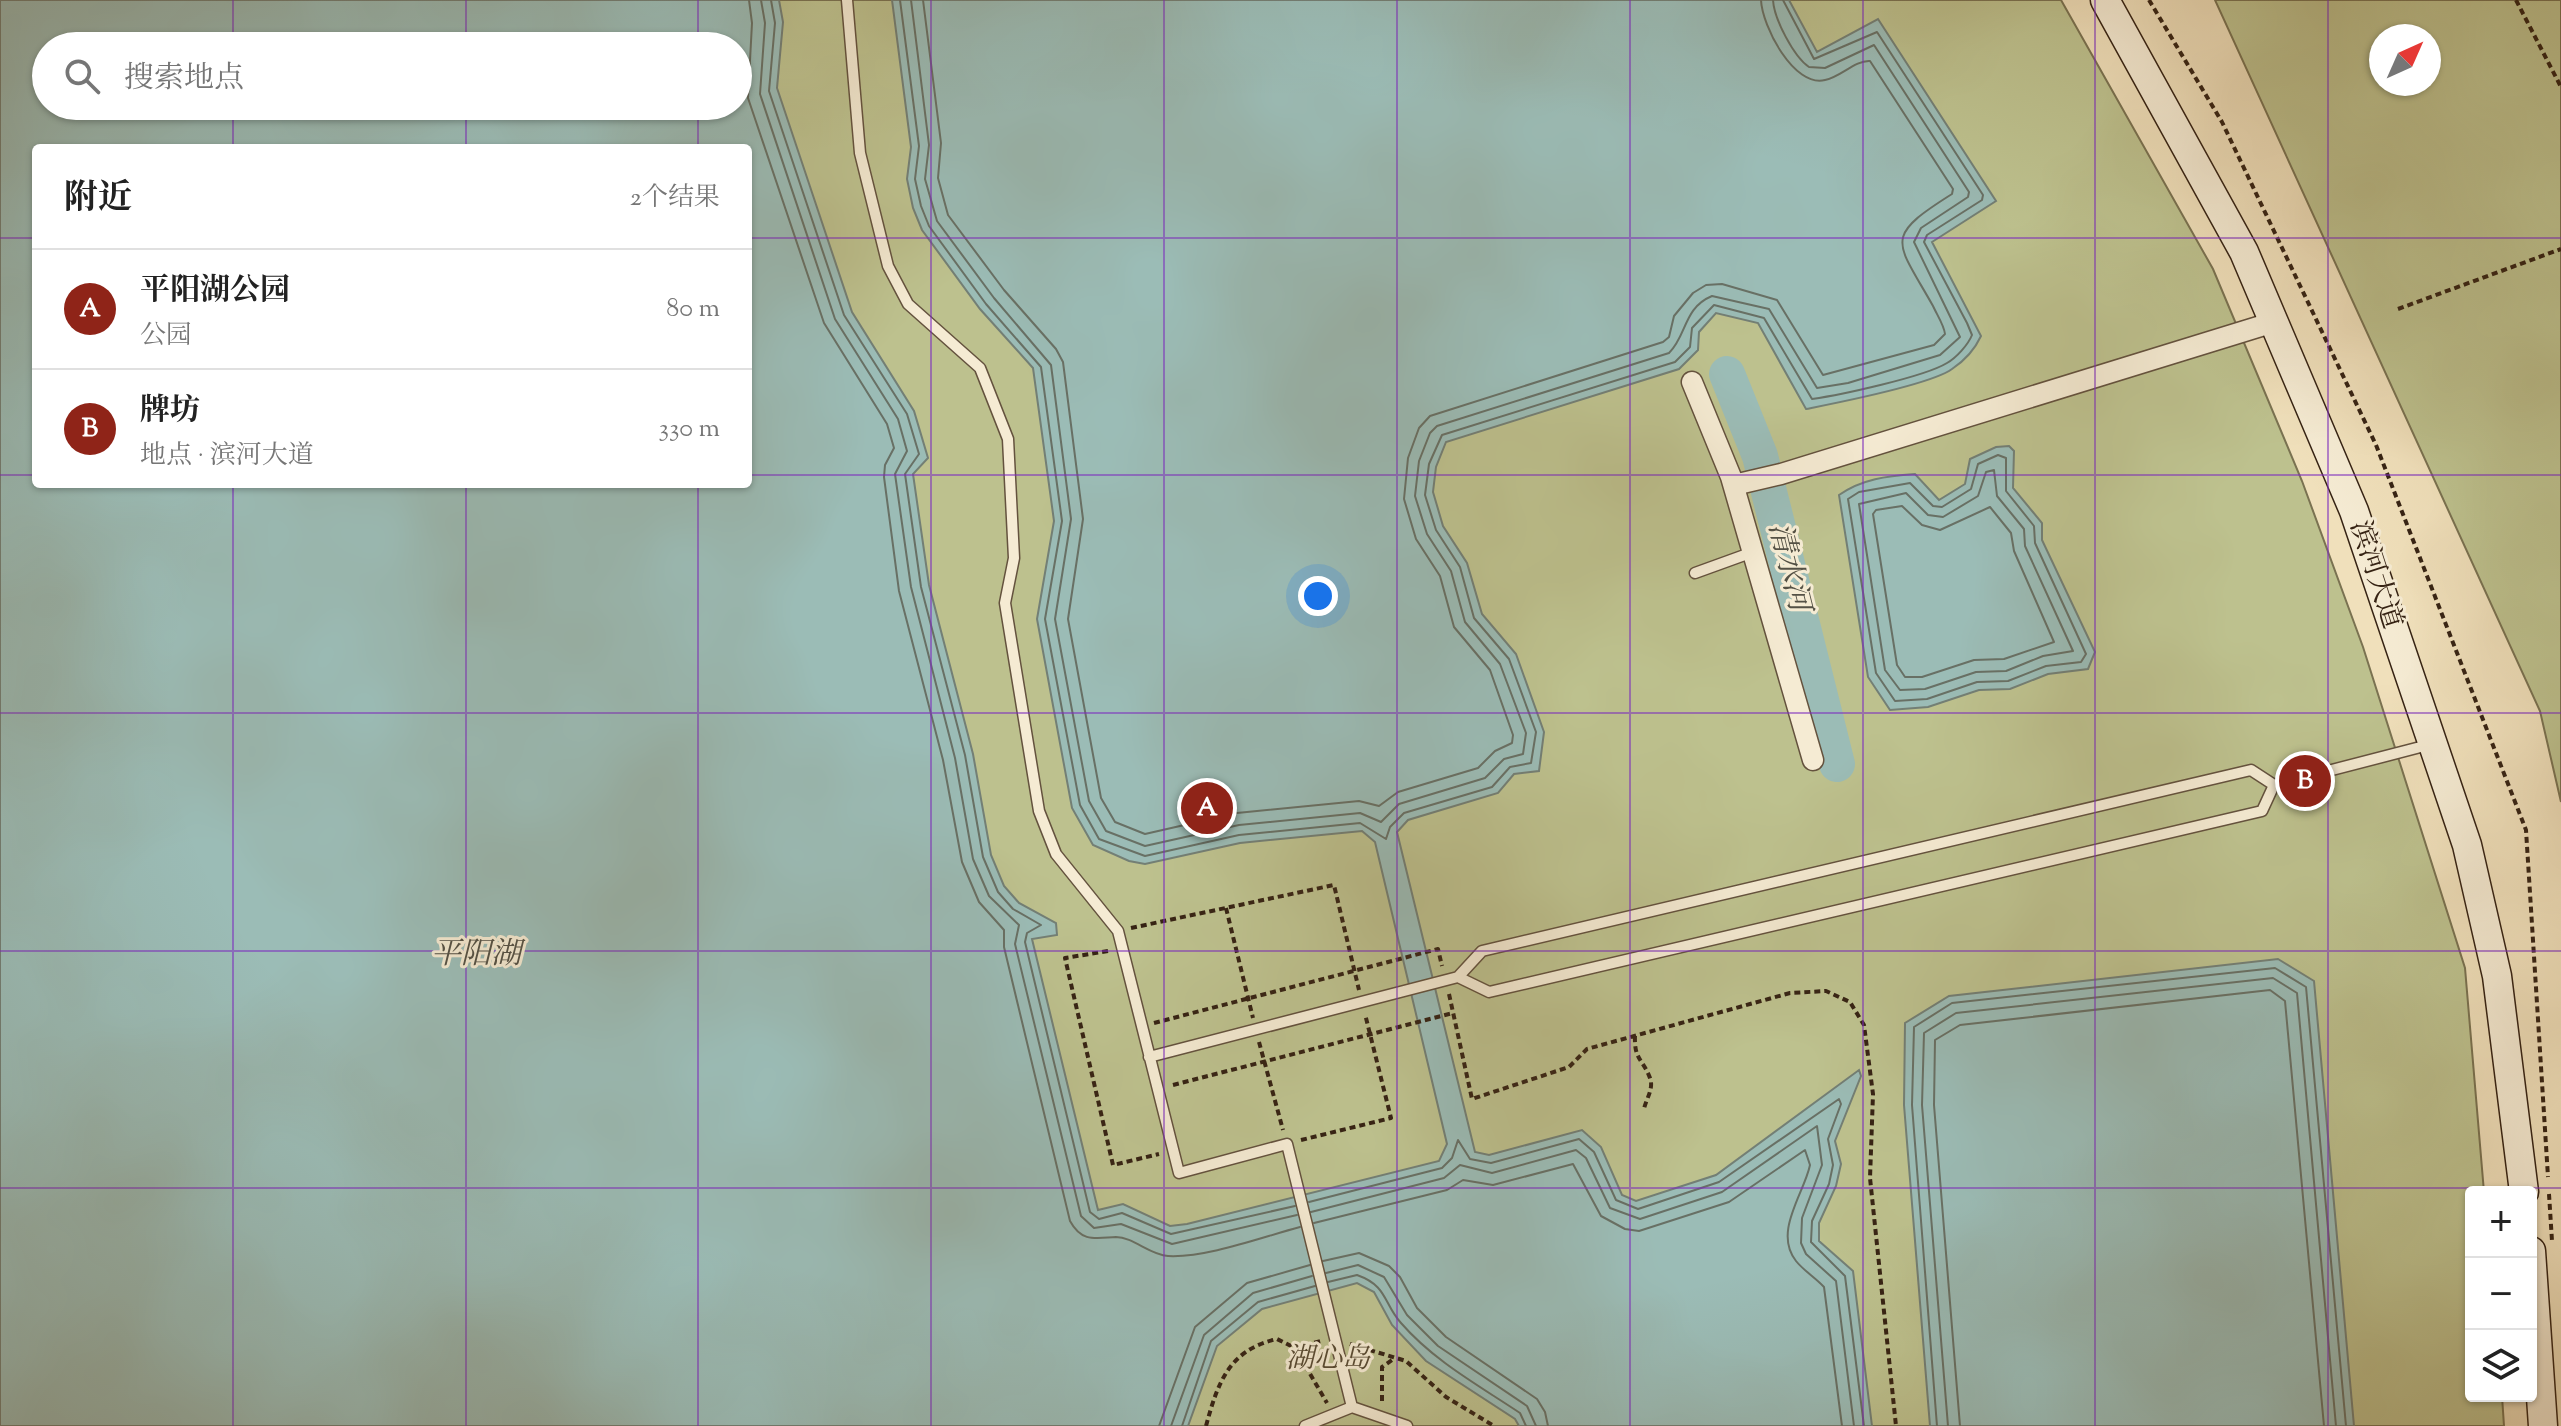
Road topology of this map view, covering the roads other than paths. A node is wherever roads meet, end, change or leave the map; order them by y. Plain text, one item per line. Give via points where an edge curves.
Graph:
1 (847, 0) edge
2 (2105, 0) edge
3 (2274, 322) junction
4 (1692, 382) dead end
5 (1734, 485) junction
6 (1753, 552) junction
7 (1695, 573) dead end
8 (2432, 744) junction
9 (1813, 760) dead end
10 (2274, 785) junction
11 (1458, 977) junction
12 (1149, 1057) junction
13 (2523, 1186) edge
14 (2531, 1258) edge
15 (1352, 1407) junction
16 (1305, 1426) edge
17 (1407, 1426) edge
18 (2543, 1426) edge

1 - 12 lane via 860,153 888,266 908,304 980,368 1008,439 1014,558 1005,603 1039,811 1056,854 1118,931
2 - 3 main road, 滨河大道 via 2244,252
3 - 5 street
3 - 8 main road, 滨河大道 via 2354,511
4 - 5 street
5 - 6 street
6 - 7 lane
6 - 9 street
8 - 10 lane
8 - 13 main road, 滨河大道 via 2467,845 2497,976
10 - 11 lane via 2251,770 1482,951
10 - 11 lane via 2262,811 1489,992
11 - 12 lane
12 - 15 lane via 1179,1173 1287,1144
14 - 18 main road
15 - 16 lane
15 - 17 lane

